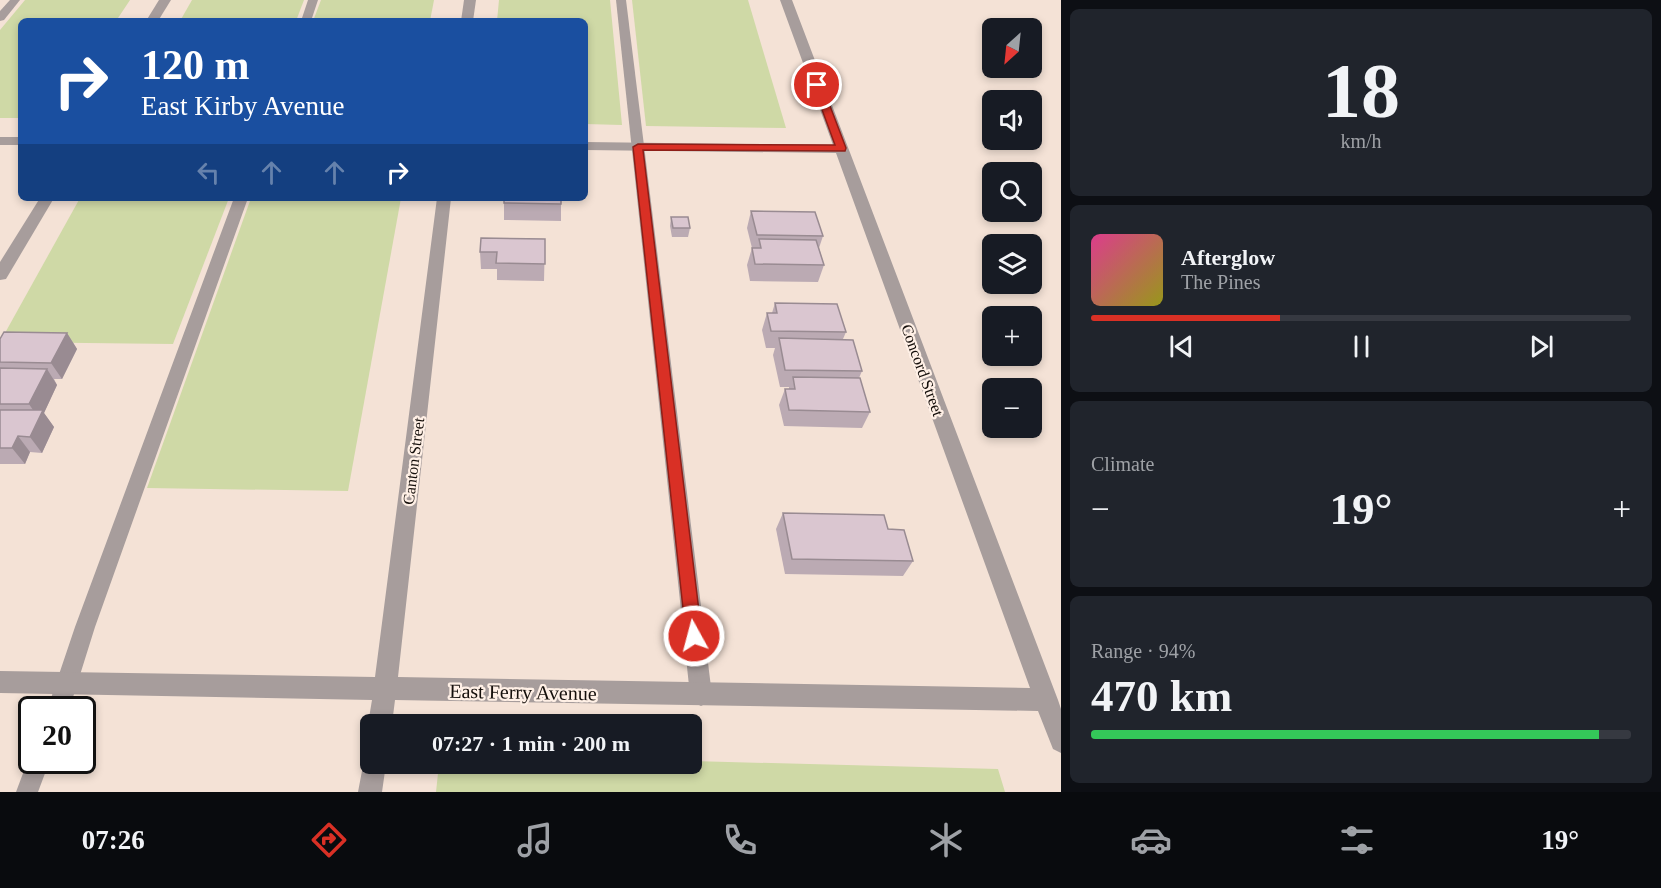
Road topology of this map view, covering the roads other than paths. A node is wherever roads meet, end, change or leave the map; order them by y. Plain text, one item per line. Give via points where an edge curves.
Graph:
1 (15, 0) edge
2 (165, 0) edge
3 (313, 0) edge
4 (470, 0) edge
5 (621, 0) edge
6 (786, 0) edge
7 (0, 18) edge
8 (154, 18) edge
9 (307, 18) edge
10 (467, 18) edge
11 (0, 141) edge
12 (18, 141) edge
13 (588, 146) edge
14 (638, 147) junction
15 (841, 148) junction
16 (45, 201) edge
17 (239, 201) edge
18 (444, 201) edge
19 (0, 275) edge
20 (0, 682) edge
21 (68, 683) junction
22 (386, 690) junction
23 (701, 695) junction
24 (63, 696) edge
25 (1046, 700) junction
26 (382, 714) edge
27 (1061, 741) edge
28 (34, 774) edge
29 (373, 774) edge
30 (27, 792) edge
31 (370, 792) edge

1 - 7 lane
2 - 8 street
3 - 9 lane
4 - 10 street
5 - 14 lane
6 - 15 street, Concord Street
11 - 12 street
13 - 14 street
14 - 15 street
14 - 23 lane
15 - 25 street, Concord Street
16 - 19 street
17 - 21 lane
18 - 22 street, Canton Street
20 - 21 street, East Ferry Avenue
21 - 22 street, East Ferry Avenue
21 - 24 lane
22 - 23 street, East Ferry Avenue
22 - 26 street, Canton Street
23 - 25 street, East Ferry Avenue
25 - 27 street, Concord Street
28 - 30 lane
29 - 31 street

